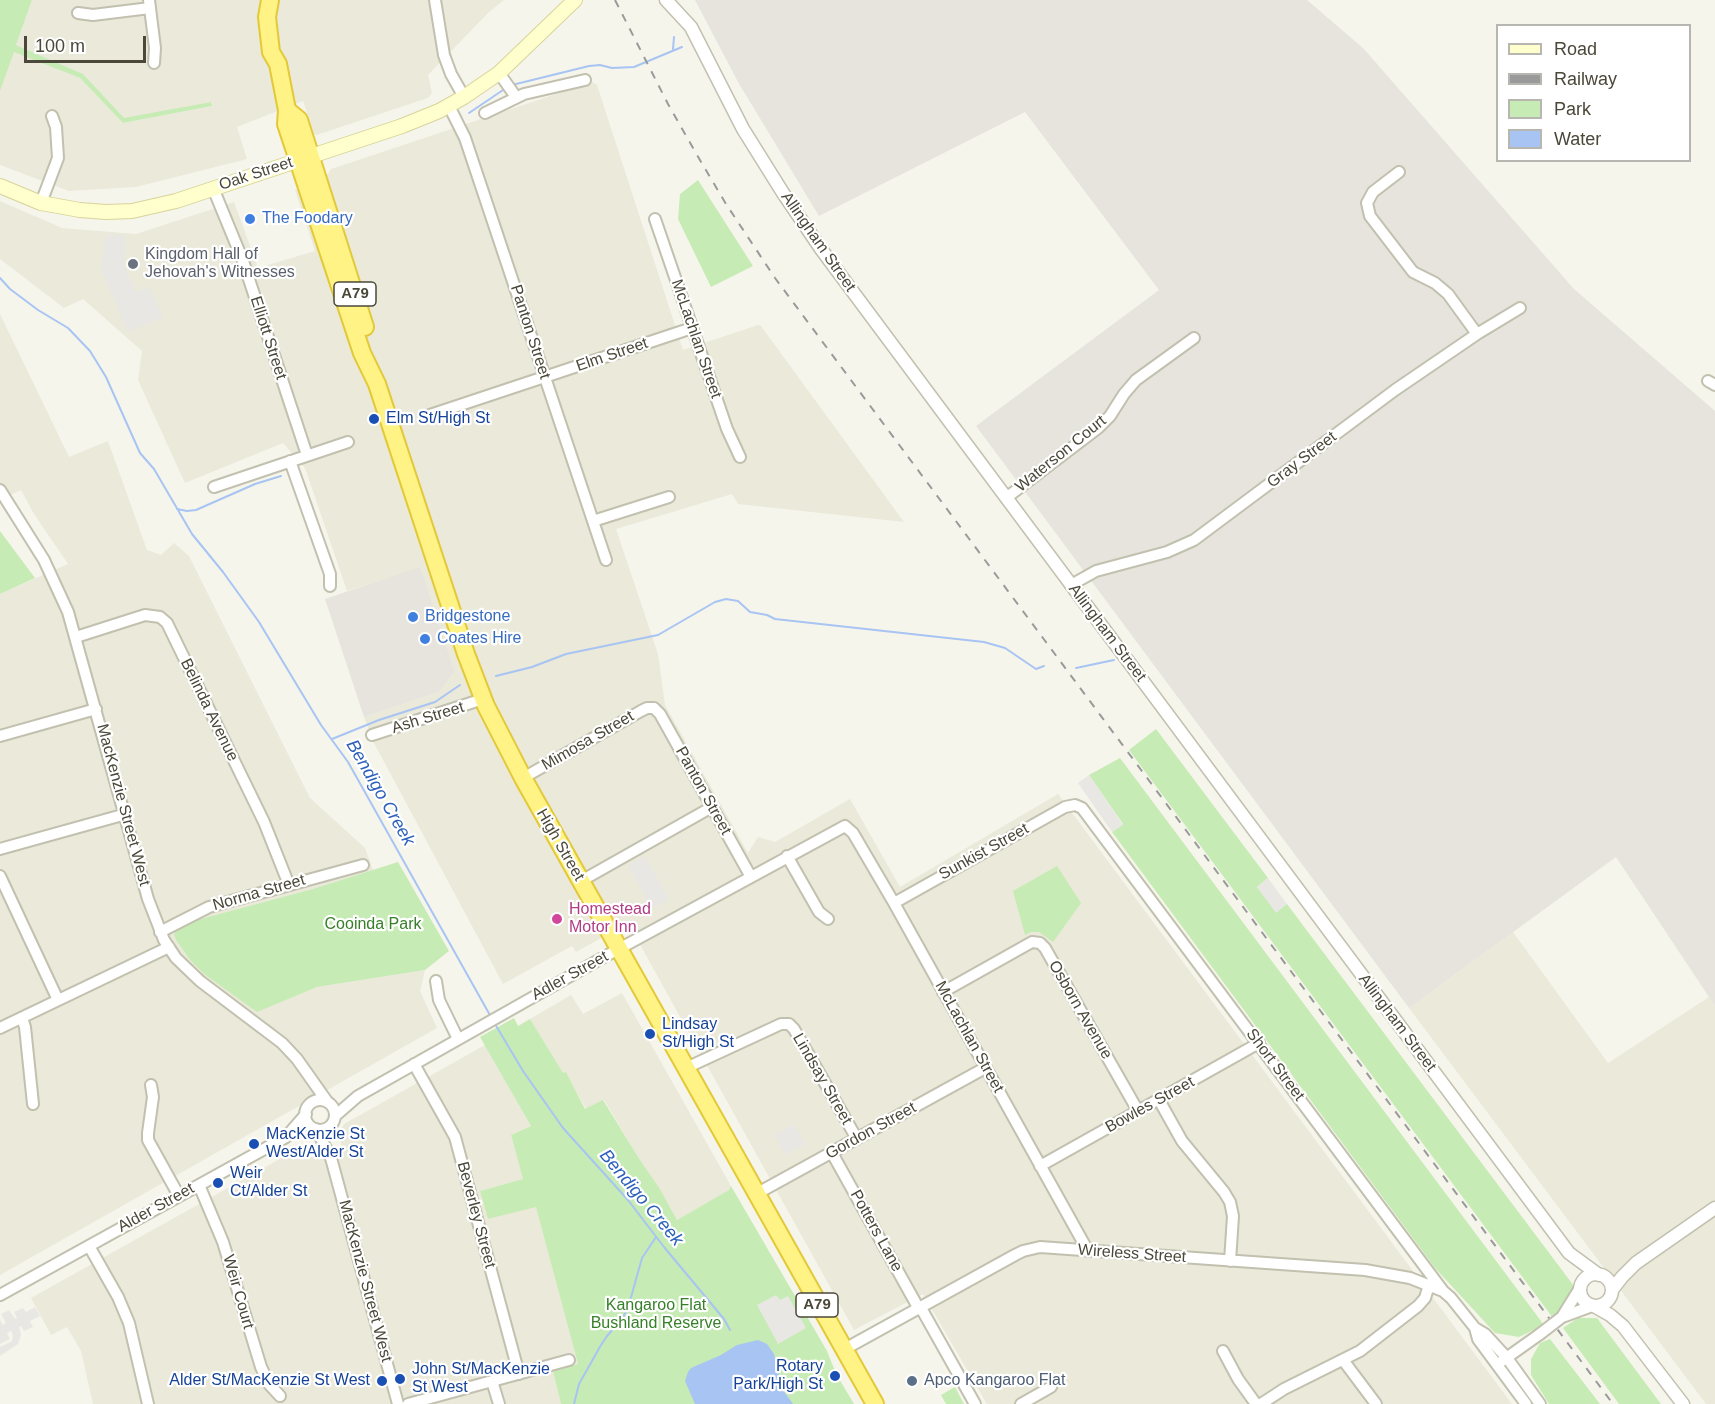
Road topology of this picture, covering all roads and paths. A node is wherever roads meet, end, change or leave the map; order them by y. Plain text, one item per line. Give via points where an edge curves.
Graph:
1 (435, 0) edge
2 (574, 0) edge
3 (666, 0) edge
4 (270, 2) edge
5 (150, 4) edge
6 (78, 13) dead end
7 (154, 63) dead end
8 (499, 73) junction
9 (585, 80) dead end
10 (464, 98) junction
11 (516, 98) junction
12 (449, 106) junction
13 (485, 113) dead end
14 (52, 116) dead end
15 (305, 158) junction
16 (1399, 172) dead end
17 (0, 186) edge
18 (213, 188) junction
19 (41, 202) junction
20 (655, 219) dead end
21 (1520, 308) dead end
22 (692, 328) junction
23 (1477, 334) junction
24 (1194, 338) dead end
25 (545, 378) junction
26 (430, 415) dead end
27 (348, 441) dead end
28 (307, 455) junction
29 (740, 457) dead end
30 (290, 461) junction
31 (214, 487) dead end
32 (0, 490) edge
33 (669, 497) dead end
34 (1006, 498) junction
35 (5, 510) edge
36 (593, 521) junction
37 (606, 560) dead end
38 (1071, 585) junction
39 (330, 586) dead end
40 (76, 637) junction
41 (483, 699) junction
42 (654, 708) joint
43 (96, 709) junction
44 (372, 735) dead end
45 (0, 736) edge
46 (523, 778) junction
47 (1075, 805) joint
48 (712, 807) junction
49 (126, 814) junction
50 (846, 826) joint
51 (0, 849) edge
52 (788, 856) junction
53 (363, 865) dead end
54 (0, 876) edge
55 (751, 877) junction
56 (581, 881) junction
57 (288, 885) junction
58 (894, 903) junction
59 (828, 919) dead end
60 (160, 932) junction
61 (169, 947) junction
62 (620, 949) junction
63 (436, 981) dead end
64 (943, 992) junction
65 (58, 1000) junction
66 (22, 1018) junction
67 (0, 1028) edge
68 (458, 1039) junction
69 (1259, 1043) junction
70 (414, 1064) junction
71 (686, 1068) junction
72 (986, 1068) junction
73 (307, 1074) junction
74 (151, 1085) dead end
75 (358, 1096) junction
76 (1159, 1100) junction
77 (328, 1101) junction
78 (33, 1104) dead end
79 (307, 1110) junction
80 (1138, 1111) junction
81 (333, 1121) junction
82 (314, 1129) junction
83 (286, 1137) junction
84 (857, 1139) junction
85 (832, 1153) junction
86 (331, 1158) junction
87 (1040, 1166) junction
88 (199, 1185) junction
89 (756, 1194) junction
90 (178, 1196) junction
91 (1715, 1208) edge
92 (89, 1246) junction
93 (1088, 1251) junction
94 (1569, 1253) junction
95 (1230, 1261) junction
96 (1636, 1263) junction
97 (1599, 1275) junction
98 (1430, 1285) junction
99 (1580, 1287) junction
100 (1443, 1291) junction
101 (1612, 1292) junction
102 (0, 1295) edge
103 (1593, 1306) junction
104 (920, 1308) junction
105 (1562, 1317) junction
106 (1623, 1326) junction
107 (1475, 1328) junction
108 (843, 1350) junction
109 (1223, 1351) dead end
110 (1507, 1358) junction
111 (569, 1360) dead end
112 (1343, 1360) junction
113 (1497, 1365) junction
114 (519, 1374) junction
115 (492, 1381) junction
116 (1051, 1387) dead end
117 (280, 1396) dead end
118 (148, 1404) edge
119 (398, 1404) edge
120 (408, 1404) edge
121 (499, 1404) edge
122 (874, 1404) edge
123 (975, 1404) edge
124 (1021, 1404) edge
125 (1256, 1404) edge
126 (1261, 1404) edge
127 (1376, 1404) edge
128 (1526, 1404) edge
129 (1540, 1404) edge
130 (1683, 1404) edge

1 - 10 street via 444,55
2 - 8 main road, Oak Street
3 - 34 street, Allingham Street via 691,27 736,117 795,212
4 - 15 highway, High Street / A79 via 267,17 271,52 278,64 287,110 299,120
5 - 6 street via 93,15
5 - 7 street
8 - 10 main road, Oak Street
8 - 11 street
9 - 11 street
10 - 12 main road, Oak Street
11 - 13 street
12 - 15 main road, Oak Street
12 - 25 street, Panton Street via 465,138
14 - 19 street via 58,158
15 - 18 main road, Oak Street
15 - 41 highway, High Street / A79 via 364,322 377,384
16 - 23 street via 1372,192 1367,203 1370,216 1413,272 1448,294
17 - 19 main road, Oak Street
18 - 19 main road, Oak Street via 160,205 116,212
18 - 28 street, Elliott Street via 243,261
20 - 22 street, McLachlan Street
21 - 23 street, Gray Street
22 - 25 street, Elm Street
22 - 29 street, McLachlan Street via 726,429
23 - 38 street, Gray Street via 1194,540 1167,552 1096,571
24 - 34 street, Waterson Court via 1136,380 1098,428
25 - 26 street, Elm Street
25 - 36 street, Panton Street
27 - 28 street
28 - 30 street
30 - 31 street
30 - 39 street via 330,574
32 - 35 street, MacKenzie Street West
33 - 36 street
34 - 38 street, Allingham Street
35 - 40 street, MacKenzie Street West via 53,577
36 - 37 street, Panton Street
38 - 94 street, Allingham Street
40 - 43 street, MacKenzie Street West
40 - 57 street, Belinda Avenue via 145,615 160,617 167,623 264,822
41 - 44 street, Ash Street
41 - 46 highway, High Street / A79
42 - 46 street, Mimosa Street via 644,709
42 - 48 street, Panton Street
43 - 45 street
43 - 49 street, MacKenzie Street West
46 - 56 highway, High Street / A79
47 - 58 street, Sunkist Street
47 - 69 street, Short Street via 1085,810
48 - 55 street, Panton Street
48 - 56 street
49 - 51 street
49 - 60 street, MacKenzie Street West
50 - 52 street, Adler Street
50 - 58 street, McLachlan Street
52 - 55 street, Adler Street
52 - 59 street via 819,912
53 - 57 street, Norma Street
54 - 65 street
55 - 62 street, Adler Street
56 - 62 highway, High Street / A79
57 - 60 street, Norma Street via 208,907
58 - 64 street, McLachlan Street
60 - 61 street, MacKenzie Street West
61 - 65 street
61 - 73 street, MacKenzie Street West via 200,981 282,1043
62 - 68 street, Adler Street
62 - 71 highway, High Street / A79
63 - 68 street via 439,999
64 - 72 street, McLachlan Street
64 - 80 street, Osborn Avenue via 1032,942 1040,943
65 - 66 street
66 - 67 street
66 - 78 street
68 - 70 street, Adler Street
69 - 76 street, Bowles Street
69 - 100 street, Short Street
70 - 75 street, Adler Street
70 - 114 street, Beverley Street via 455,1137
71 - 84 street, Lindsay Street via 781,1024 789,1024
71 - 89 highway, High Street / A79
72 - 84 street, Gordon Street
72 - 87 street, McLachlan Street
73 - 77 street, MacKenzie Street West
73 - 79 street
74 - 90 street via 148,1140
75 - 77 street, Adler Street
75 - 81 street, Adler Street
76 - 80 street, Bowles Street
76 - 95 street via 1182,1141 1230,1202
77 - 79 street via 317,1099
77 - 81 street via 334,1108
79 - 82 street via 306,1121
79 - 83 street, Alder Street
80 - 87 street, Bowles Street
81 - 82 street via 323,1130
81 - 86 street, MacKenzie Street West
82 - 83 street
82 - 86 street, MacKenzie Street West
83 - 88 street, Alder Street
84 - 85 street, Gordon Street
85 - 89 street, Gordon Street
85 - 104 street, Potters Lane
86 - 119 street, MacKenzie Street West
87 - 93 street, McLachlan Street
88 - 90 street, Alder Street
88 - 117 street, Weir Court via 223,1242 261,1367
89 - 108 highway, High Street / A79
90 - 92 street, Alder Street
91 - 96 street
92 - 102 street, Alder Street
92 - 118 street via 129,1323
93 - 95 street, Wireless Street
93 - 104 street, Wireless Street via 1040,1247 1023,1251
94 - 97 street, Allingham Street
94 - 99 street, Allingham Street
95 - 98 street, Wireless Street via 1365,1270
96 - 97 street
96 - 101 street
97 - 99 street via 1586,1278
97 - 101 street via 1608,1281
98 - 100 street, Wireless Street
98 - 112 street via 1413,1310
99 - 103 street via 1584,1301
99 - 105 street
100 - 107 street, Short Street
101 - 103 street via 1607,1302
101 - 106 street
103 - 105 street
103 - 106 street
104 - 108 street, Wireless Street
104 - 123 street, Potters Lane
105 - 110 street, bridge
106 - 130 street
107 - 110 street, Short Street
107 - 113 street, Short Street via 1478,1339
108 - 122 highway, High Street / A79
109 - 125 street
110 - 113 street
110 - 129 street, Short Street
111 - 114 street
112 - 126 street
112 - 127 street
113 - 128 street, Short Street
114 - 115 street
115 - 120 street
115 - 121 street
116 - 124 street

